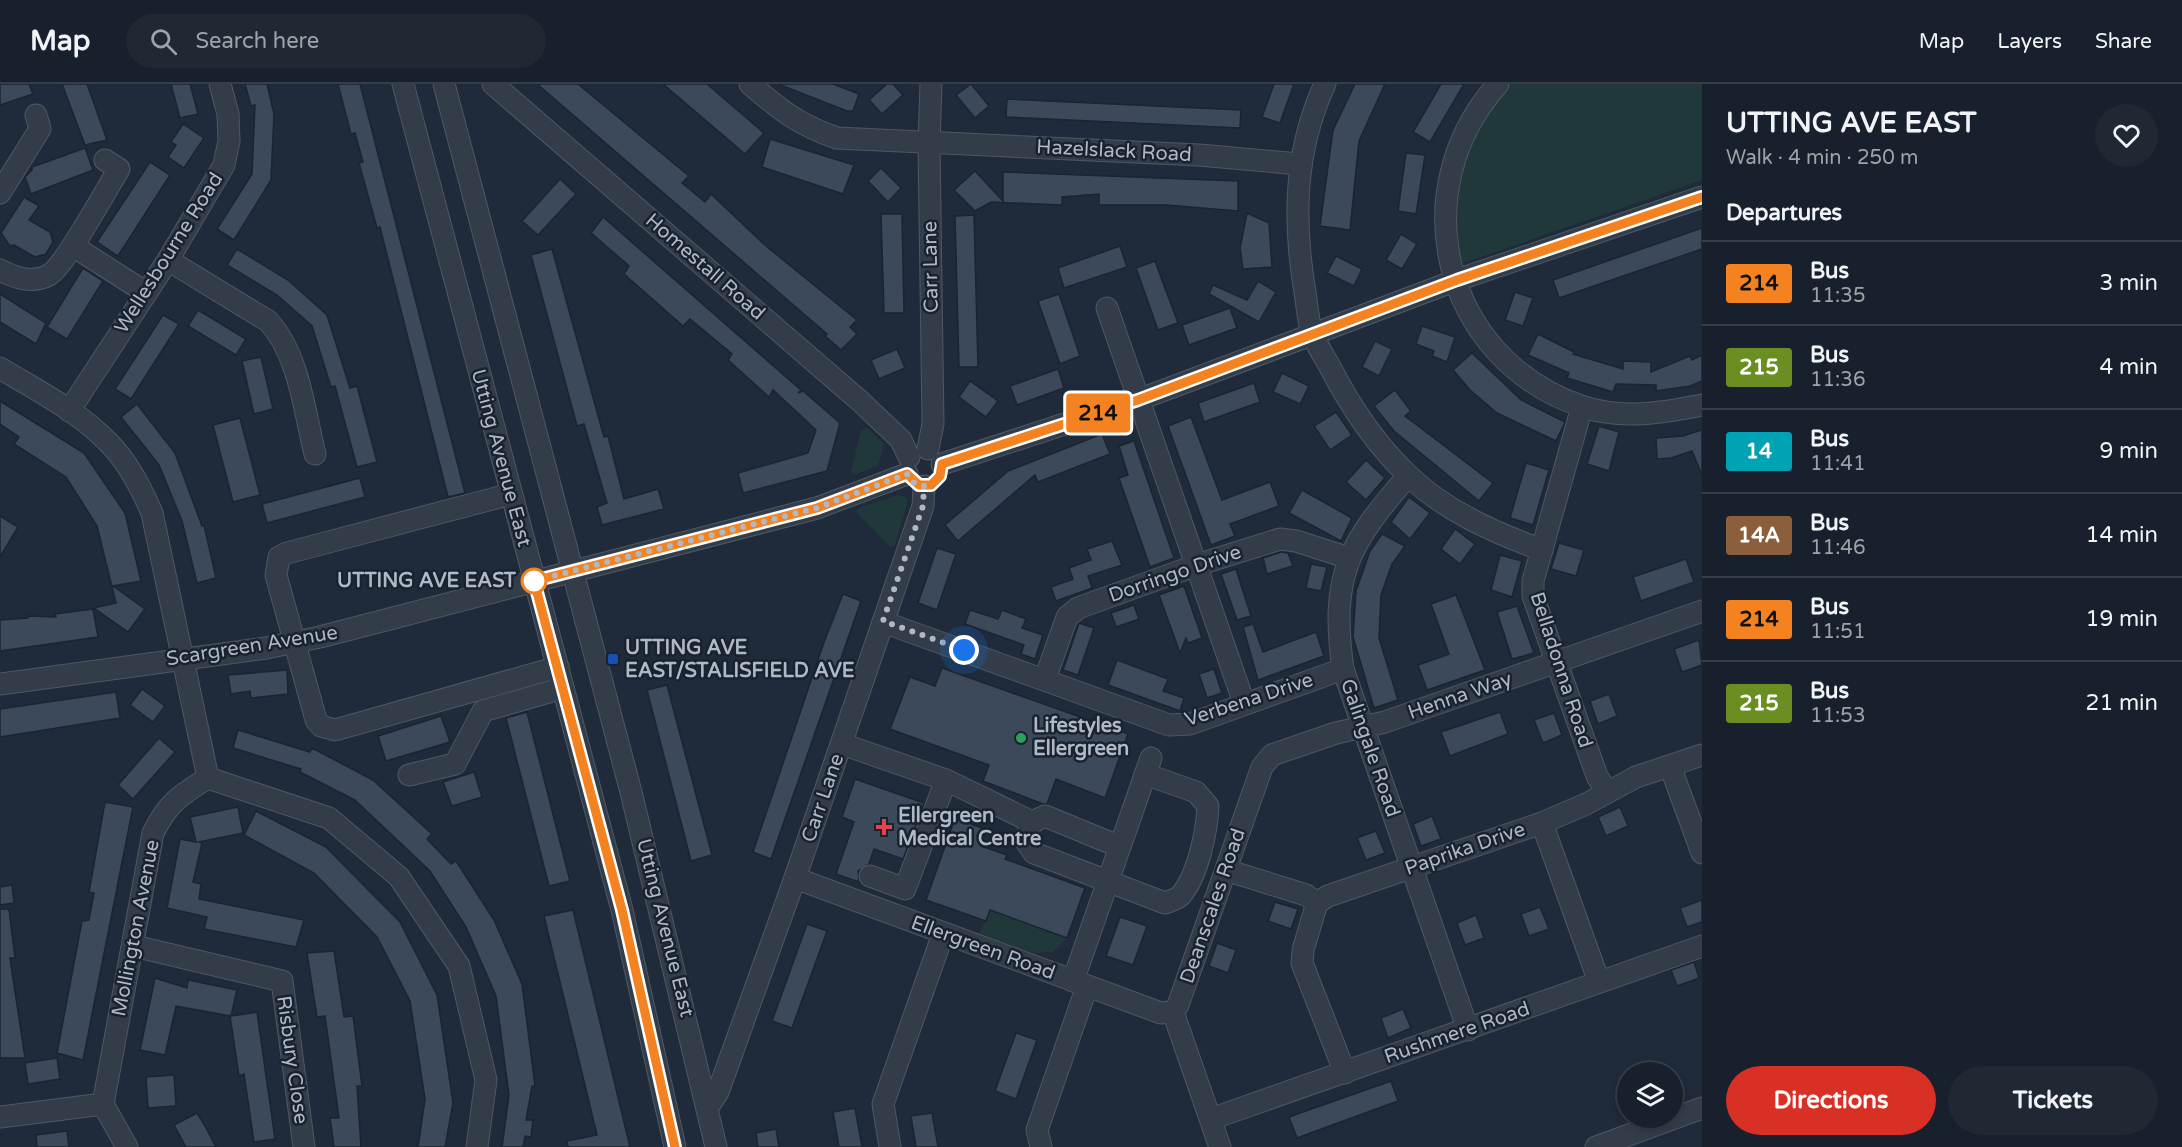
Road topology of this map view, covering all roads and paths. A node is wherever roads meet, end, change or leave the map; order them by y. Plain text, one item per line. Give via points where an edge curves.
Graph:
1 (220, 84) edge
2 (403, 84) edge
3 (444, 84) edge
4 (493, 84) edge
5 (750, 84) edge
6 (931, 84) edge
7 (1325, 84) edge
8 (1498, 84) edge
9 (36, 115) dead end
10 (929, 143) junction
11 (105, 160) dead end
12 (1299, 164) junction
13 (0, 193) edge
14 (1702, 197) edge
15 (73, 246) junction
16 (168, 260) junction
17 (0, 270) edge
18 (1457, 280) junction
19 (145, 292) junction
20 (1107, 308) dead end
21 (1312, 333) junction
22 (0, 368) edge
23 (1138, 400) junction
24 (1702, 405) edge
25 (1582, 407) junction
26 (69, 411) junction
27 (315, 454) dead end
28 (921, 461) junction
29 (1408, 476) junction
30 (924, 486) junction
31 (511, 494) junction
32 (1542, 549) junction
33 (1349, 558) junction
34 (1197, 565) junction
35 (574, 572) junction
36 (534, 581) junction
37 (1702, 611) edge
38 (883, 621) junction
39 (296, 641) junction
40 (183, 657) junction
41 (1557, 662) junction
42 (558, 667) junction
43 (1343, 669) junction
44 (1045, 679) junction
45 (0, 684) edge
46 (564, 688) junction
47 (1244, 703) junction
48 (1362, 726) junction
49 (842, 744) junction
50 (1702, 755) edge
51 (1671, 766) junction
52 (409, 775) dead end
53 (208, 778) junction
54 (946, 780) junction
55 (1607, 792) junction
56 (1032, 822) junction
57 (1542, 823) junction
58 (1118, 846) junction
59 (1702, 853) edge
60 (1412, 868) junction
61 (1226, 870) junction
62 (870, 876) dead end
63 (795, 878) junction
64 (1106, 882) junction
65 (1317, 903) junction
66 (943, 934) junction
67 (134, 946) junction
68 (1702, 946) edge
69 (1599, 982) junction
70 (1080, 983) junction
71 (1173, 1011) junction
72 (1468, 1030) junction
73 (1345, 1072) junction
74 (102, 1104) junction
75 (708, 1107) junction
76 (1702, 1108) edge
77 (0, 1117) edge
78 (1211, 1119) junction
79 (127, 1147) edge
80 (304, 1147) edge
81 (477, 1147) edge
82 (675, 1147) edge
83 (716, 1147) edge
84 (890, 1147) edge
85 (1041, 1147) edge
86 (1220, 1147) edge
87 (1596, 1147) edge

1 - 16 street, Wellesbourne Road via 228,114 229,141 224,165
2 - 31 street, Utting Avenue East
3 - 35 street, Utting Avenue East
4 - 28 street, Homestall Road via 860,401
5 - 10 street, Hazelslack Road via 787,117 837,138
6 - 10 street, Carr Lane
7 - 12 street
8 - 18 street via 1464,133 1447,188 1444,217 1449,257
9 - 13 street via 40,129
10 - 12 street, Hazelslack Road via 1199,155
10 - 28 street, Carr Lane via 933,424
11 - 15 street via 119,169
12 - 21 street via 1297,249
14 - 18 street, Scargreen Avenue
15 - 17 street via 50,275 23,281
15 - 19 street
16 - 19 street, Wellesbourne Road
16 - 27 street via 268,321 280,334 289,352
18 - 21 street, Scargreen Avenue
18 - 25 street via 1463,304 1495,350 1534,383
19 - 26 street, Wellesbourne Road
20 - 23 street
21 - 23 street, Scargreen Avenue
21 - 29 street via 1346,399
22 - 26 street
23 - 28 street, Scargreen Avenue
23 - 34 street
24 - 25 street via 1636,415
25 - 32 street, Belladonna Road
26 - 40 street via 108,442 138,482 152,513
28 - 30 street via 914,483
28 - 30 street via 940,476
28 - 35 street, Scargreen Avenue via 817,508
29 - 32 street via 1465,517
29 - 33 street, Galingale Road via 1365,529
30 - 38 street, Carr Lane via 923,506
31 - 36 street, Utting Avenue East
31 - 39 street via 279,557 276,575
32 - 41 street, Belladonna Road via 1533,596
33 - 34 street, Dorringo Drive via 1280,539
33 - 43 street, Galingale Road via 1341,586 1337,627
34 - 44 street, Dorringo Drive via 1078,608 1067,617
34 - 47 street
35 - 36 street, Scargreen Avenue
35 - 75 street, Utting Avenue East
36 - 39 street, Scargreen Avenue
36 - 42 street, Utting Avenue East
37 - 41 street, Henna Way
38 - 44 street, Verbena Drive
38 - 49 street, Carr Lane
39 - 40 street, Scargreen Avenue
39 - 42 street via 316,720 335,730
40 - 45 street, Scargreen Avenue
40 - 53 street
41 - 48 street, Henna Way via 1385,722
41 - 55 street, Belladonna Road via 1597,776
42 - 46 street, Utting Avenue East
43 - 47 street, Verbena Drive
43 - 48 street, Galingale Road
44 - 47 street, Verbena Drive via 1169,724 1190,724
46 - 52 street via 483,711 455,764
46 - 82 street, Utting Avenue East via 622,910
48 - 60 street, Galingale Road
48 - 61 street, Deanscales Road via 1272,755 1262,767
49 - 54 street
49 - 63 street, Carr Lane
50 - 51 street, Paprika Drive
51 - 55 street, Paprika Drive
51 - 59 street
53 - 67 street, Mollington Avenue via 165,808 153,833
53 - 81 street via 329,818 399,878 459,966 486,1080
54 - 56 street
54 - 62 street via 905,889
55 - 57 street, Paprika Drive
56 - 58 street via 1045,816
56 - 64 street via 1025,840 1034,853
57 - 60 street, Paprika Drive
57 - 69 street
58 - 64 street
58 - 64 street via 1148,766 1196,792 1208,806 1207,831 1180,897 1165,903
60 - 65 street, Paprika Drive
60 - 72 street, Galingale Road
61 - 65 street via 1306,895
61 - 71 street, Deanscales Road
63 - 66 street, Ellergreen Road
63 - 75 street, Carr Lane via 718,1092
64 - 70 street
65 - 73 street via 1302,963
66 - 70 street, Ellergreen Road
66 - 84 street via 883,1104
67 - 74 street, Mollington Avenue
67 - 80 street, Risbury Close via 282,981
68 - 69 street, Rushmere Road
69 - 72 street, Rushmere Road
70 - 71 street, Ellergreen Road via 1161,1013
70 - 85 street via 1037,1130
71 - 78 street
72 - 73 street, Rushmere Road
73 - 78 street, Rushmere Road
74 - 77 street
74 - 79 street
75 - 83 street, Utting Avenue East
76 - 87 street
78 - 86 street

